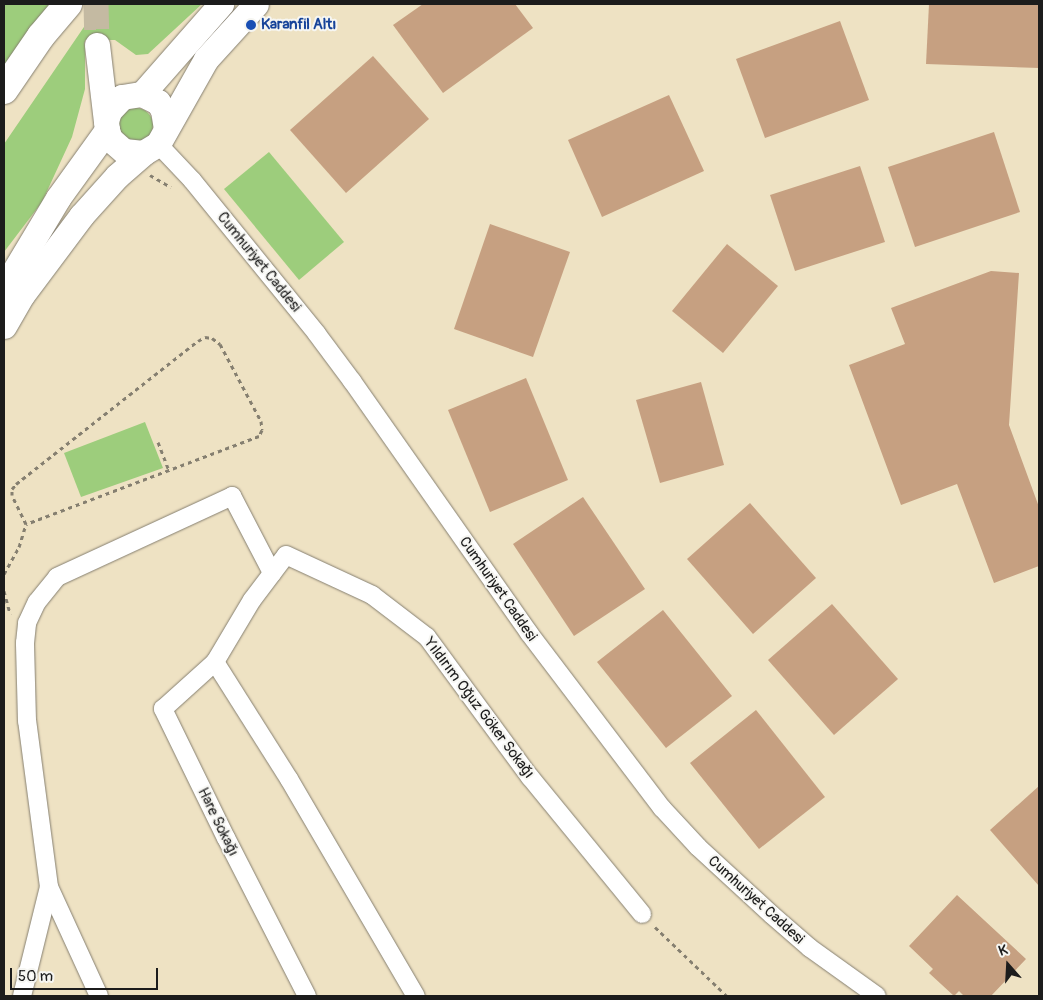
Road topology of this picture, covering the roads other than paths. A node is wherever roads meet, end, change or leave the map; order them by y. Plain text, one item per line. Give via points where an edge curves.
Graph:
1 (68, 4) edge
2 (221, 4) edge
3 (256, 4) edge
4 (4, 90) edge
5 (137, 94) junction
6 (106, 125) junction
7 (156, 142) junction
8 (4, 288) edge
9 (4, 326) edge
10 (272, 573) junction
11 (215, 662) junction
12 (49, 887) junction
13 (642, 914) road end
14 (22, 996) edge
15 (99, 996) edge
16 (307, 996) edge
17 (416, 996) edge
18 (877, 996) edge

1 - 4 highway via 41,36
2 - 5 main road
3 - 7 main road via 206,59
5 - 6 main road via 114,103
5 - 6 main road via 110,76 97,52
5 - 7 main road via 158,102 163,110
6 - 7 main road via 110,139 124,151
6 - 8 main road
7 - 9 main road via 117,176 81,216 22,295
7 - 18 street, Cumhuriyet Caddesi via 192,180 317,334 529,633 662,808 698,847 772,915 810,948
10 - 11 street, Yıldırım Oğuz Göker Sokağı
10 - 12 street via 232,496 57,577 36,602 27,623 25,643 27,721
10 - 13 street, Yıldırım Oğuz Göker Sokağı via 286,555 372,595 426,638 530,776
11 - 16 street, Hare Sokağı via 163,709
11 - 17 street via 289,779
12 - 14 street
12 - 15 street

